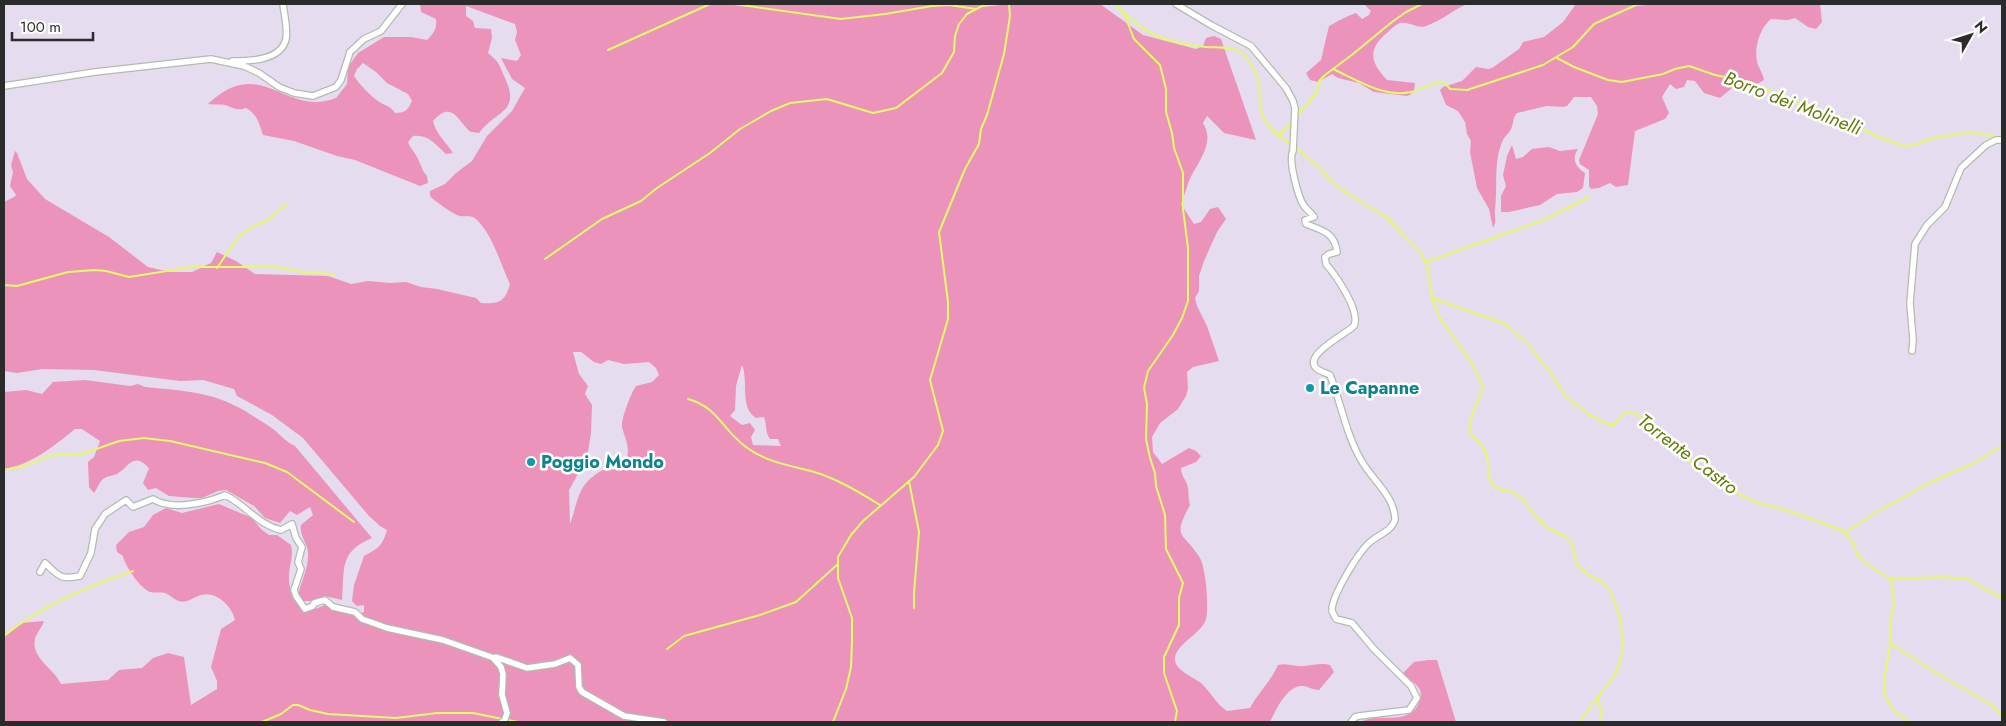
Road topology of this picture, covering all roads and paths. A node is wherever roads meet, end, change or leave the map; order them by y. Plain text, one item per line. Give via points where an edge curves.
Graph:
1 (283, 4) edge
2 (402, 4) edge
3 (1176, 4) edge
4 (220, 61) junction
5 (4, 86) edge
6 (2002, 140) edge
7 (1912, 351) dead end
8 (40, 572) dead end
9 (494, 658) junction
10 (502, 722) edge
11 (664, 722) edge
12 (1351, 722) edge

1 - 4 street via 286,35 281,49 264,58
2 - 4 street via 381,31 364,39 350,52 341,80 331,91 313,96 294,93 244,66
3 - 12 street via 1251,46 1286,88 1293,101 1295,120 1291,155 1294,177 1304,206 1314,218 1305,220 1306,224 1327,233 1334,240 1337,252 1325,257 1326,264 1354,309 1354,326 1322,349 1314,364 1330,375 1355,448 1390,501 1395,520 1391,527 1366,546 1336,592 1332,612 1336,619 1352,623 1411,686 1417,698 1409,710 1359,716
4 - 5 street via 211,59 95,72
6 - 7 street via 1986,145 1961,168 1946,207 1915,244 1910,303
8 - 9 street via 45,563 65,579 80,576 91,553 95,529 105,514 126,500 133,507 153,498 162,503 199,504 225,495 268,527 282,530 292,524 302,547 298,562 301,569 294,590 306,609 325,600 333,607 355,612 387,628 443,640
9 - 10 street via 503,674 502,695 507,713
9 - 11 street via 527,668 570,658 578,665 582,692 624,716

